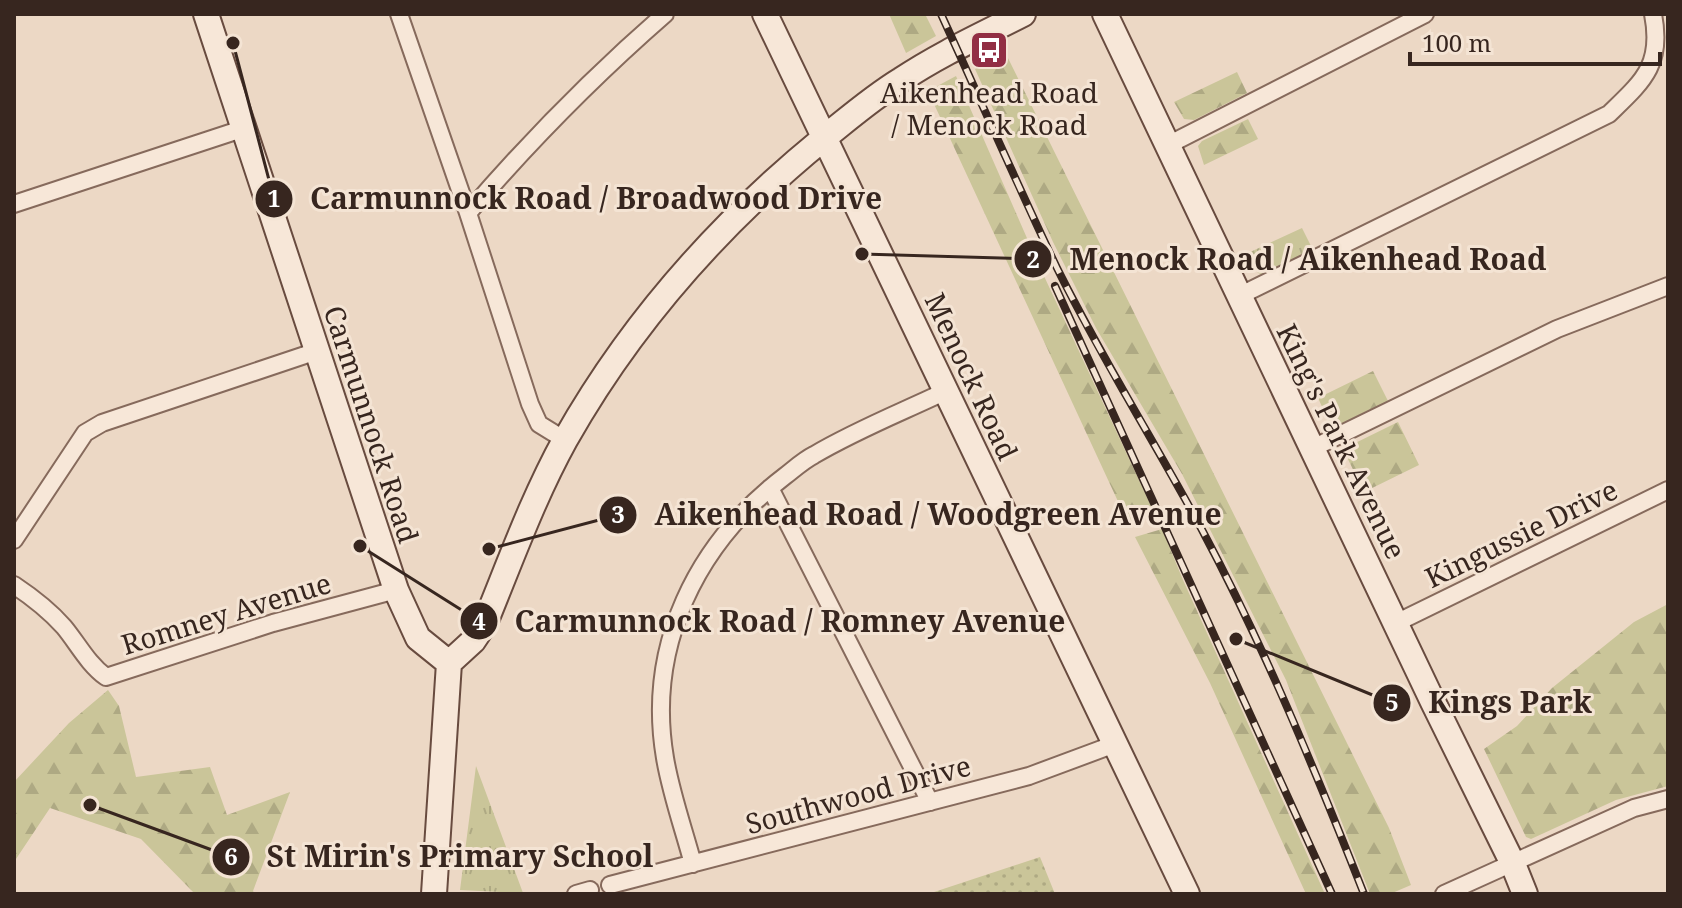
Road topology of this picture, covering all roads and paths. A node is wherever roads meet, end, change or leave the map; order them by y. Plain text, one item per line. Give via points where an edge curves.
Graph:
1 (206, 14) edge
2 (399, 14) edge
3 (665, 14) edge
4 (765, 14) edge
5 (1023, 14) edge
6 (1105, 14) edge
7 (1425, 14) edge
8 (1653, 14) edge
9 (242, 129) junction
10 (824, 138) junction
11 (1168, 145) junction
12 (14, 204) edge
13 (468, 213) junction
14 (1668, 286) edge
15 (1239, 296) junction
16 (317, 351) junction
17 (946, 391) junction
18 (565, 440) junction
19 (1313, 448) junction
20 (770, 488) junction
21 (1668, 490) edge
22 (14, 540) edge
23 (14, 585) edge
24 (396, 590) junction
25 (1396, 623) junction
26 (449, 663) junction
27 (1115, 744) junction
28 (1668, 799) edge
29 (930, 802) junction
30 (693, 864) junction
31 (1513, 864) junction
32 (610, 885) dead end
33 (434, 894) edge
34 (1187, 894) edge
35 (1444, 894) edge
36 (1525, 894) edge

1 - 9 main road, Carmunnock Road
2 - 13 street
3 - 13 street via 575,98
4 - 10 main road, Menock Road
5 - 10 main road via 917,69
6 - 11 main road, King's Park Avenue
7 - 11 street
8 - 15 street via 1657,47 1652,64 1643,82 1609,114
9 - 12 street
9 - 16 main road, Carmunnock Road
10 - 17 main road, Menock Road
10 - 18 main road via 770,182 696,257 610,367
11 - 15 main road, King's Park Avenue
13 - 18 street via 530,404 539,424
14 - 19 street via 1557,329
15 - 19 main road, King's Park Avenue
16 - 22 street via 85,433
16 - 24 main road, Carmunnock Road
17 - 20 street via 812,455
17 - 27 main road, Menock Road
18 - 26 main road via 485,623
19 - 25 main road, King's Park Avenue
20 - 29 street
20 - 30 street via 746,508 692,582 673,627 664,670 665,759
21 - 25 street, Kingussie Drive
23 - 24 street, Romney Avenue via 63,626 106,677
24 - 26 main road, Carmunnock Road via 418,638
25 - 31 main road, King's Park Avenue
26 - 33 main road
27 - 29 street, Southwood Drive via 1029,776
27 - 34 main road, Menock Road
28 - 31 street via 1634,808
29 - 30 street, Southwood Drive
30 - 32 street, Southwood Drive
31 - 35 street
31 - 36 main road, King's Park Avenue

